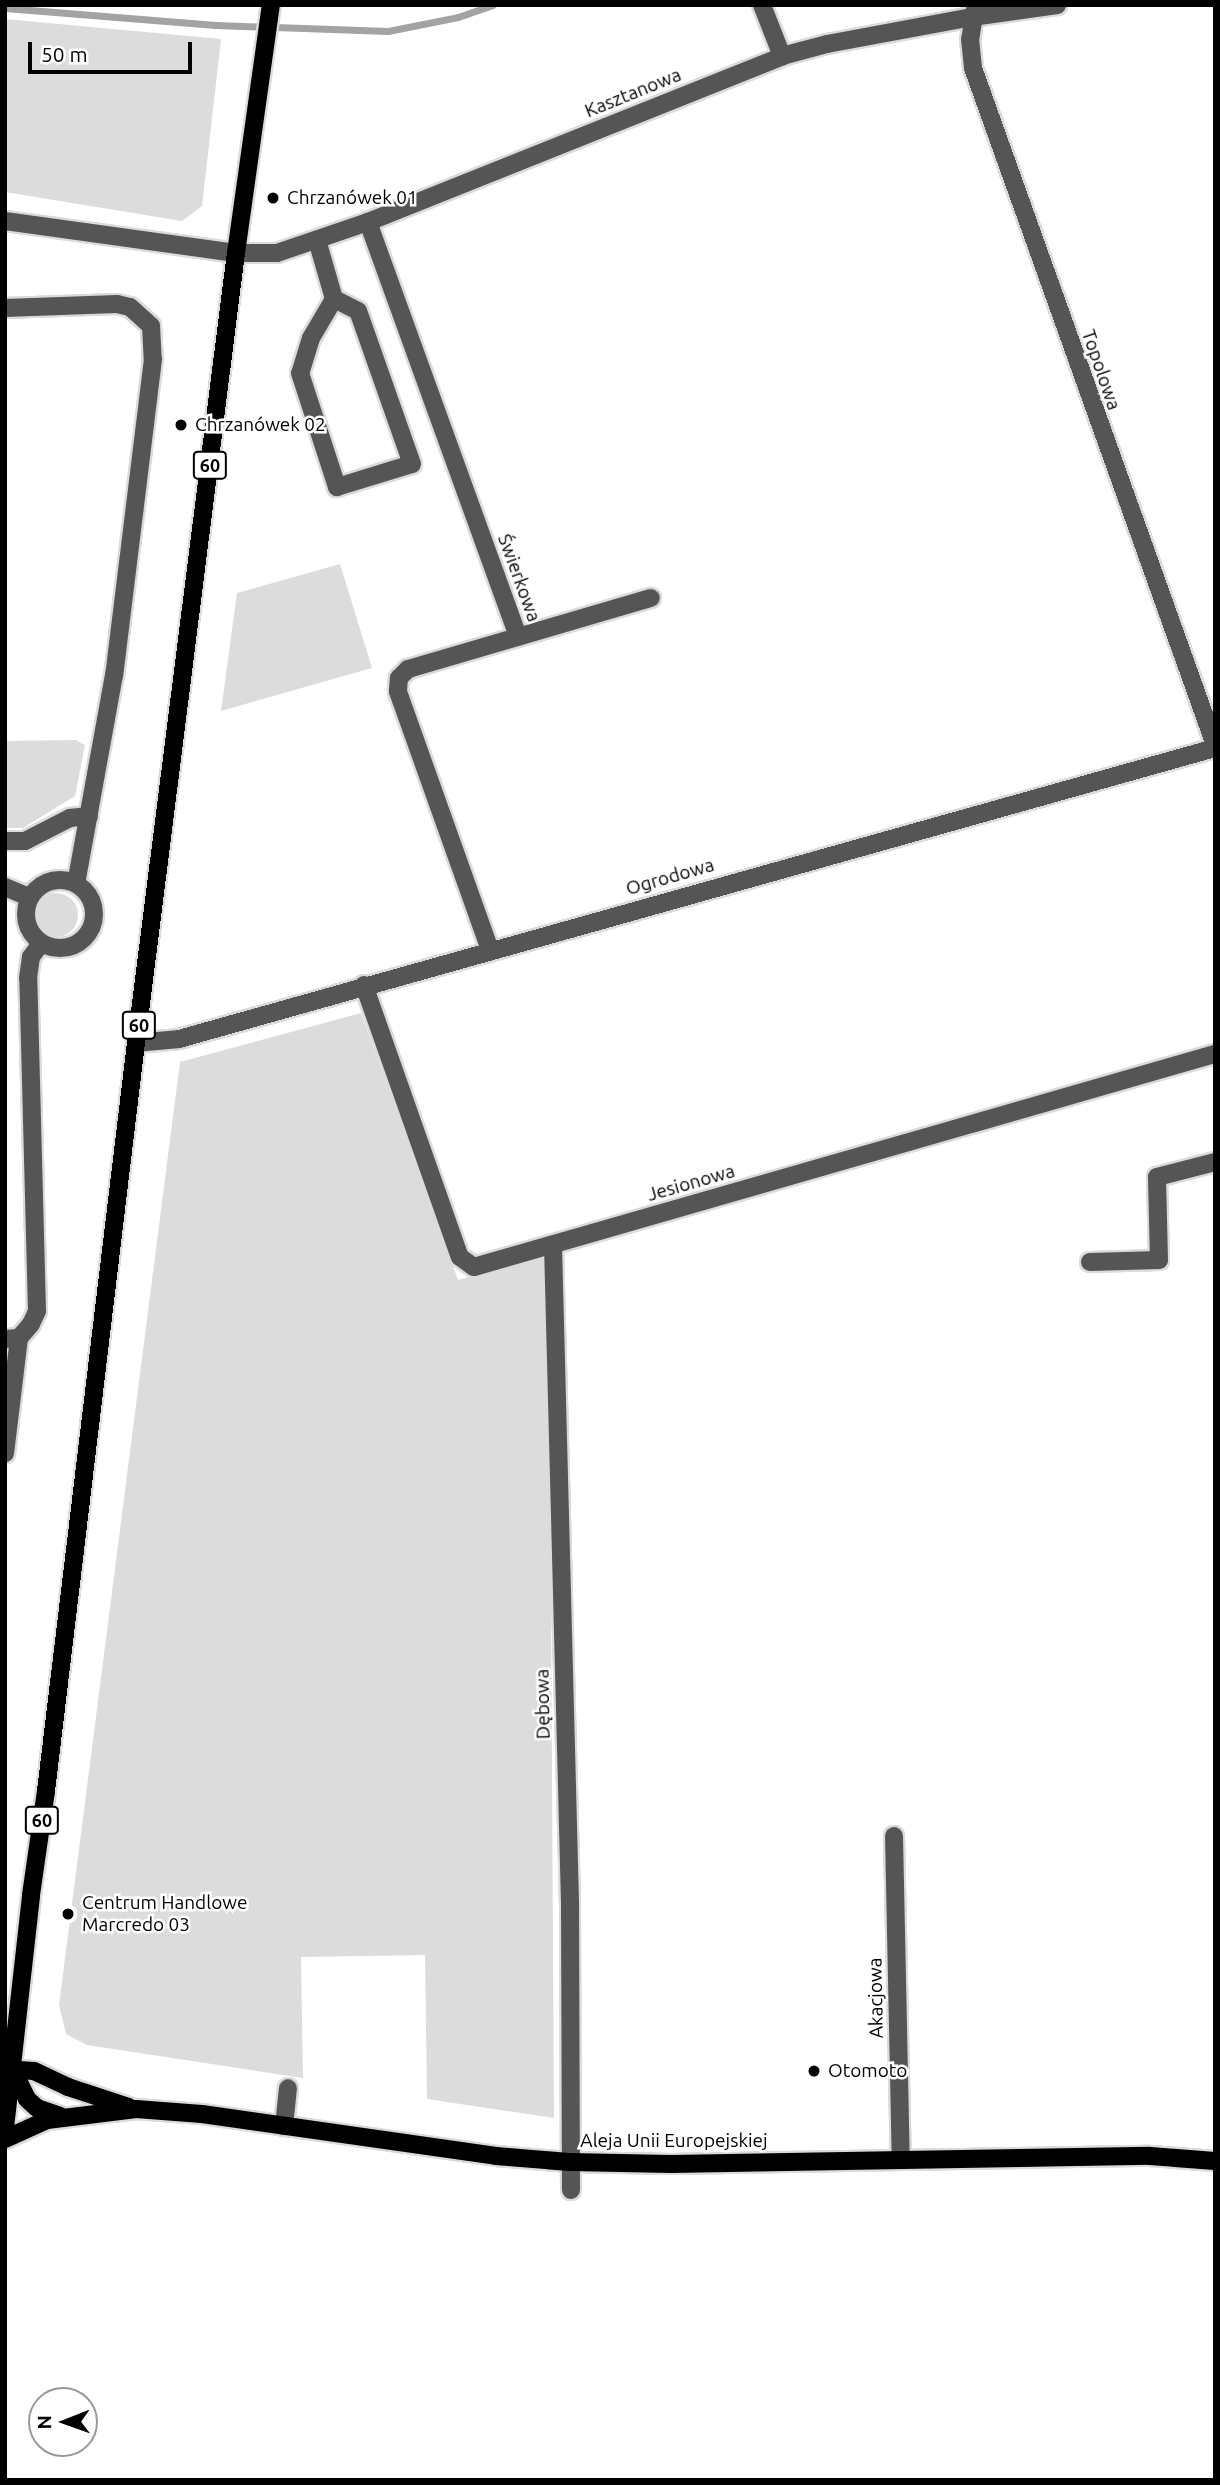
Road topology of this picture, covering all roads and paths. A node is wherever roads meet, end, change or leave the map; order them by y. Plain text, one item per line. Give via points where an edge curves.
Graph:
1 (762, 5) edge
2 (1057, 5) edge
3 (271, 6) edge
4 (974, 11) edge
5 (782, 56) junction
6 (5, 221) edge
7 (368, 222) junction
8 (317, 240) junction
9 (236, 253) junction
10 (334, 299) junction
11 (5, 308) edge
12 (651, 598) dead end
13 (518, 637) junction
14 (1215, 746) edge
15 (89, 816) junction
16 (5, 841) edge
17 (76, 884) junction
18 (5, 887) edge
19 (29, 897) junction
20 (41, 943) junction
21 (490, 950) junction
22 (364, 985) junction
23 (136, 1044) junction
24 (1215, 1054) edge
25 (1215, 1162) edge
26 (553, 1245) junction
27 (1090, 1262) dead end
28 (12, 1338) edge
29 (5, 1453) edge
30 (894, 1836) dead end
31 (9, 2068) edge
32 (288, 2088) dead end
33 (7, 2096) edge
34 (136, 2109) junction
35 (63, 2117) junction
36 (284, 2126) junction
37 (5, 2128) edge
38 (5, 2139) edge
39 (901, 2160) junction
40 (1215, 2161) edge
41 (569, 2162) junction
42 (570, 2190) dead end

1 - 5 street
2 - 4 street, Kasztanowa
3 - 9 main road, 60
4 - 5 street, Kasztanowa
4 - 14 street, Topolowa via 972,68
5 - 7 street, Kasztanowa
6 - 9 street, Kasztanowa
7 - 8 street, Kasztanowa
7 - 13 street, Świerkowa
8 - 9 street, Kasztanowa via 277,253
8 - 10 street
9 - 23 main road, 60
10 - 10 street via 311,338 300,373 337,487 412,464 358,311
11 - 15 street via 117,303 131,307 151,326 151,372 114,675
12 - 13 street
13 - 21 street, Świerkowa via 408,669 399,678 398,691
14 - 21 street, Ogrodowa
15 - 16 street via 70,818 25,841
15 - 17 street
17 - 19 street via 64,879 50,881
17 - 20 street via 87,892 93,905 89,932 68,948
18 - 19 street
19 - 20 street via 25,914 29,931
20 - 28 street via 31,957 28,978 37,1311 31,1324
21 - 22 street, Ogrodowa
22 - 23 street, Ogrodowa via 179,1039
22 - 26 street, Jesionowa via 460,1257 474,1267
23 - 31 main road, 60
24 - 26 street, Jesionowa
25 - 27 street via 1157,1177 1159,1261
26 - 41 street, Dębowa via 570,1905
28 - 29 street
30 - 39 street, Akacjowa
31 - 33 main road, 60
31 - 34 main road, Aleja Unii Europejskiej via 34,2071
31 - 35 main road via 27,2099 37,2108
32 - 36 street
33 - 37 main road, 60
34 - 35 main road, Aleja Unii Europejskiej
34 - 36 main road, Aleja Unii Europejskiej
35 - 38 main road, Aleja Unii Europejskiej via 47,2119
36 - 41 main road, Aleja Unii Europejskiej via 496,2157
39 - 40 main road, Aleja Unii Europejskiej via 1150,2156
39 - 41 main road, Aleja Unii Europejskiej
41 - 42 street, Dębowa

